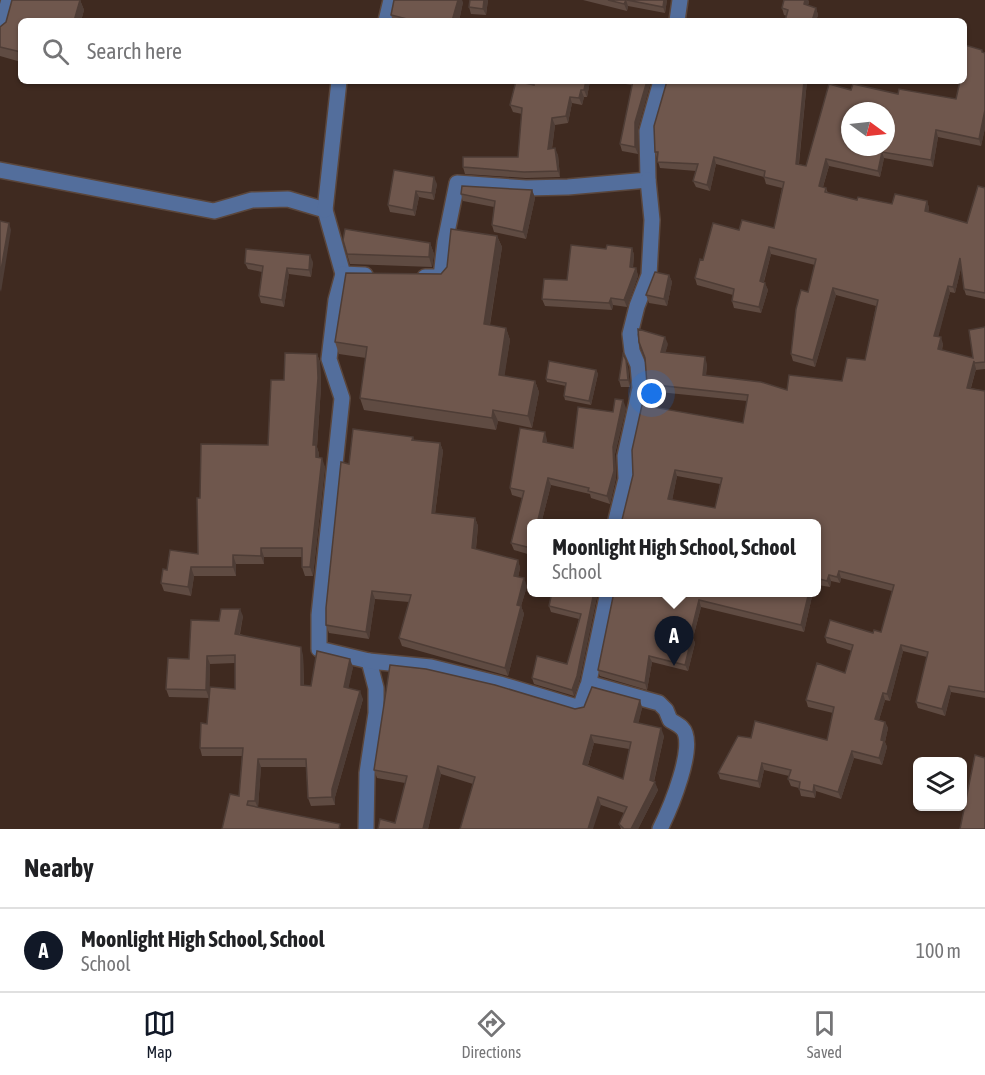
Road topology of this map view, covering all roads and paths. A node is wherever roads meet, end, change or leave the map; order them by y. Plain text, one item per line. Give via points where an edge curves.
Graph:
1 (9, 0) edge
2 (391, 0) edge
3 (680, 0) edge
4 (388, 18) edge
5 (677, 18) edge
6 (0, 30) edge
7 (339, 84) edge
8 (660, 84) edge
9 (0, 170) edge
10 (648, 180) junction
11 (324, 210) junction
12 (343, 274) junction
13 (376, 275) edge
14 (408, 276) edge
15 (616, 519) edge
16 (607, 597) edge
17 (369, 661) junction
18 (588, 686) junction
19 (366, 829) edge
20 (660, 829) edge

1 - 6 street
2 - 4 street
3 - 5 street
7 - 11 street
8 - 10 street via 647,131
9 - 11 street via 214,211 252,200 288,199
10 - 14 street via 526,188 458,183 441,277
10 - 15 street via 652,220 649,275 630,334 640,388
11 - 12 street
12 - 13 street
12 - 17 street via 329,359 342,398 319,615 319,649
16 - 18 street
17 - 18 street via 430,667 580,708
17 - 19 street via 376,688 376,713 367,773
18 - 20 street via 659,703 669,720 686,734 682,771

